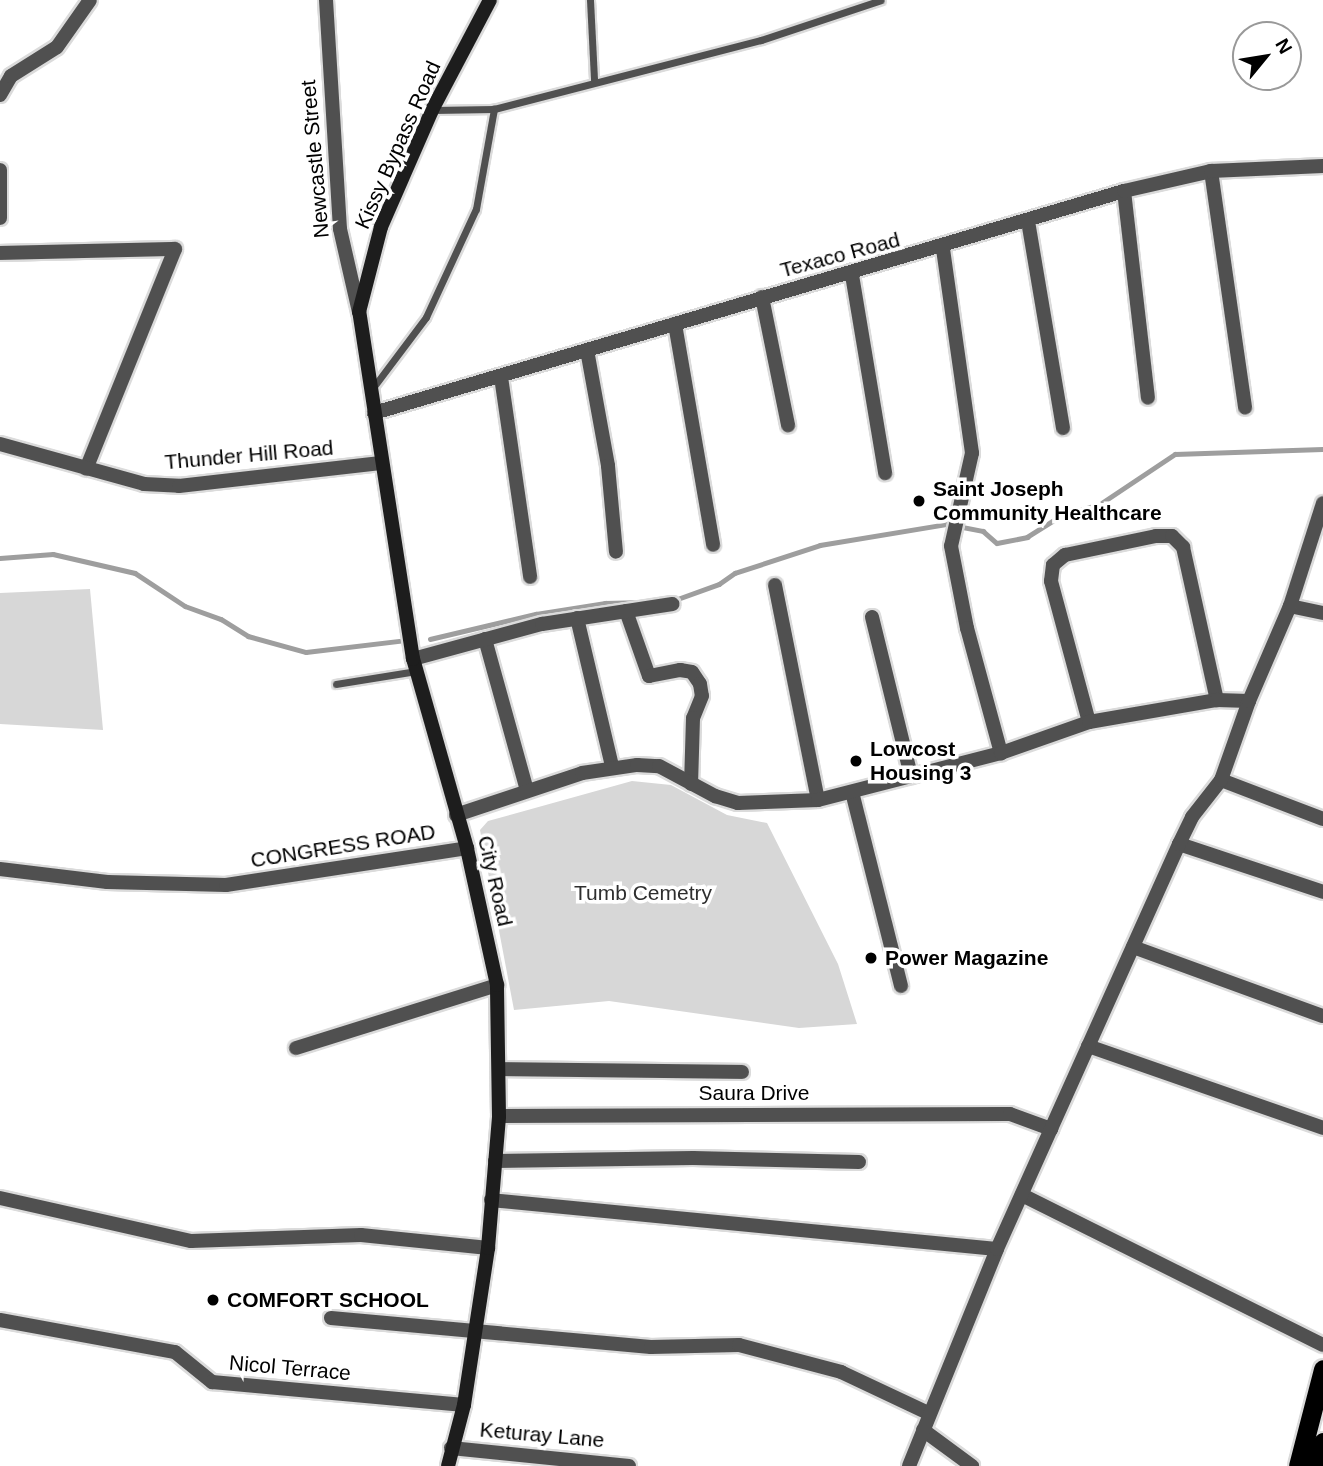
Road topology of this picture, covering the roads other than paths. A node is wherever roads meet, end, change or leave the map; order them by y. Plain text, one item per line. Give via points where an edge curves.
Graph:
1 (90, 0) edge
2 (326, 0) edge
3 (490, 0) edge
4 (590, 0) edge
5 (881, 0) edge
6 (594, 80) junction
7 (0, 95) edge
8 (494, 109) junction
9 (432, 110) junction
10 (1323, 166) edge
11 (0, 170) edge
12 (1212, 171) junction
13 (1125, 191) junction
14 (0, 218) edge
15 (1028, 221) junction
16 (943, 248) junction
17 (0, 253) edge
18 (852, 275) junction
19 (762, 297) junction
20 (359, 312) junction
21 (675, 324) junction
22 (587, 350) junction
23 (501, 377) junction
24 (370, 390) junction
25 (1148, 398) dead end
26 (1245, 408) dead end
27 (374, 413) junction
28 (788, 425) dead end
29 (1063, 428) dead end
30 (0, 444) edge
31 (381, 463) junction
32 (86, 469) junction
33 (885, 473) dead end
34 (1323, 503) edge
35 (713, 545) dead end
36 (616, 552) dead end
37 (530, 577) dead end
38 (775, 585) dead end
39 (671, 604) dead end
40 (1290, 606) junction
41 (626, 611) junction
42 (1323, 613) edge
43 (872, 617) dead end
44 (577, 618) junction
45 (485, 639) junction
46 (415, 665) junction
47 (337, 684) dead end
48 (1217, 700) junction
49 (1249, 701) junction
50 (1089, 722) junction
51 (1001, 753) junction
52 (612, 766) junction
53 (911, 776) junction
54 (1222, 780) junction
55 (691, 784) junction
56 (527, 790) junction
57 (852, 792) junction
58 (818, 800) junction
59 (456, 815) junction
60 (1323, 819) edge
61 (1179, 844) junction
62 (467, 848) junction
63 (0, 869) edge
64 (1323, 892) edge
65 (1133, 947) junction
66 (497, 985) junction
67 (901, 986) dead end
68 (1323, 1016) edge
69 (1088, 1046) junction
70 (296, 1048) dead end
71 (500, 1069) junction
72 (742, 1072) dead end
73 (499, 1116) junction
74 (1323, 1128) edge
75 (1051, 1129) junction
76 (495, 1161) junction
77 (859, 1162) dead end
78 (1022, 1195) junction
79 (0, 1198) edge
80 (491, 1200) junction
81 (488, 1248) junction
82 (997, 1249) junction
83 (331, 1318) dead end
84 (0, 1320) edge
85 (473, 1331) junction
86 (1323, 1345) edge
87 (1323, 1369) edge
88 (464, 1405) junction
89 (928, 1413) junction
90 (923, 1430) junction
91 (1323, 1442) edge
92 (451, 1448) junction
93 (448, 1466) edge
94 (629, 1466) edge
95 (909, 1466) edge
96 (972, 1466) edge
97 (1298, 1466) edge
98 (1316, 1466) edge

1 - 7 street via 57,47 11,76
2 - 20 street, Newcastle Street via 340,229
3 - 9 main road, Kissy Bypass Road
4 - 6 lane
5 - 6 lane via 761,40
6 - 8 lane
8 - 9 lane
8 - 24 lane via 476,209 426,317
9 - 20 main road, Kissy Bypass Road via 381,227
10 - 12 street, Texaco Road
11 - 14 street
12 - 13 street, Texaco Road
12 - 26 street
13 - 15 street, Texaco Road
13 - 25 street
15 - 16 street, Texaco Road
15 - 29 street
16 - 18 street, Texaco Road
16 - 51 street via 972,453 951,545 967,628
17 - 32 street via 175,250
18 - 19 street, Texaco Road
18 - 33 street
19 - 21 street, Texaco Road
19 - 28 street
20 - 24 main road, City Road
21 - 22 street, Texaco Road
21 - 35 street
22 - 23 street, Texaco Road
22 - 36 street via 608,466
23 - 27 street, Texaco Road
23 - 37 street
24 - 27 main road, City Road
27 - 31 main road, City Road
30 - 32 street, Thunder Hill Road
31 - 32 street, Thunder Hill Road via 179,486 144,484
31 - 46 main road, City Road
34 - 40 street
38 - 58 street
39 - 41 street
40 - 42 street
40 - 49 street
41 - 44 street
41 - 55 street via 649,676 680,670 692,672 700,684 702,696 692,729
43 - 53 street
44 - 45 street
44 - 52 street
45 - 46 street
45 - 56 street
46 - 47 lane
46 - 59 main road, City Road
48 - 49 street
48 - 50 street
48 - 50 street via 1183,547 1172,536 1156,536 1065,555 1053,565 1051,581
49 - 54 street
50 - 51 street
51 - 53 street
52 - 55 street via 659,766
52 - 56 street
53 - 57 street
54 - 60 street
54 - 61 street via 1192,817
55 - 58 street via 738,803
56 - 59 street
57 - 58 street
57 - 67 street
59 - 62 main road, City Road
61 - 64 street
61 - 65 street
62 - 63 street, CONGRESS ROAD via 226,885 107,882
62 - 66 main road, City Road
65 - 68 street
65 - 69 street
66 - 70 street
66 - 71 main road, City Road
69 - 74 street
69 - 75 street
71 - 72 street
71 - 73 main road, City Road
73 - 75 street, Saura Drive via 1010,1114
73 - 76 main road, City Road
75 - 78 street
76 - 77 street via 693,1158
76 - 80 main road, City Road
78 - 82 street
78 - 86 street
79 - 81 street via 191,1241 361,1236
80 - 81 main road, City Road
80 - 82 street
81 - 85 main road, City Road
82 - 89 street
83 - 85 street
84 - 88 street, Nicol Terrace via 175,1352 212,1382
85 - 88 main road, City Road
85 - 89 street via 651,1347 739,1345 841,1372
87 - 97 highway
88 - 92 main road, City Road
89 - 90 street
90 - 95 street
90 - 96 street
91 - 98 highway
92 - 93 main road, City Road
92 - 94 street, Keturay Lane

